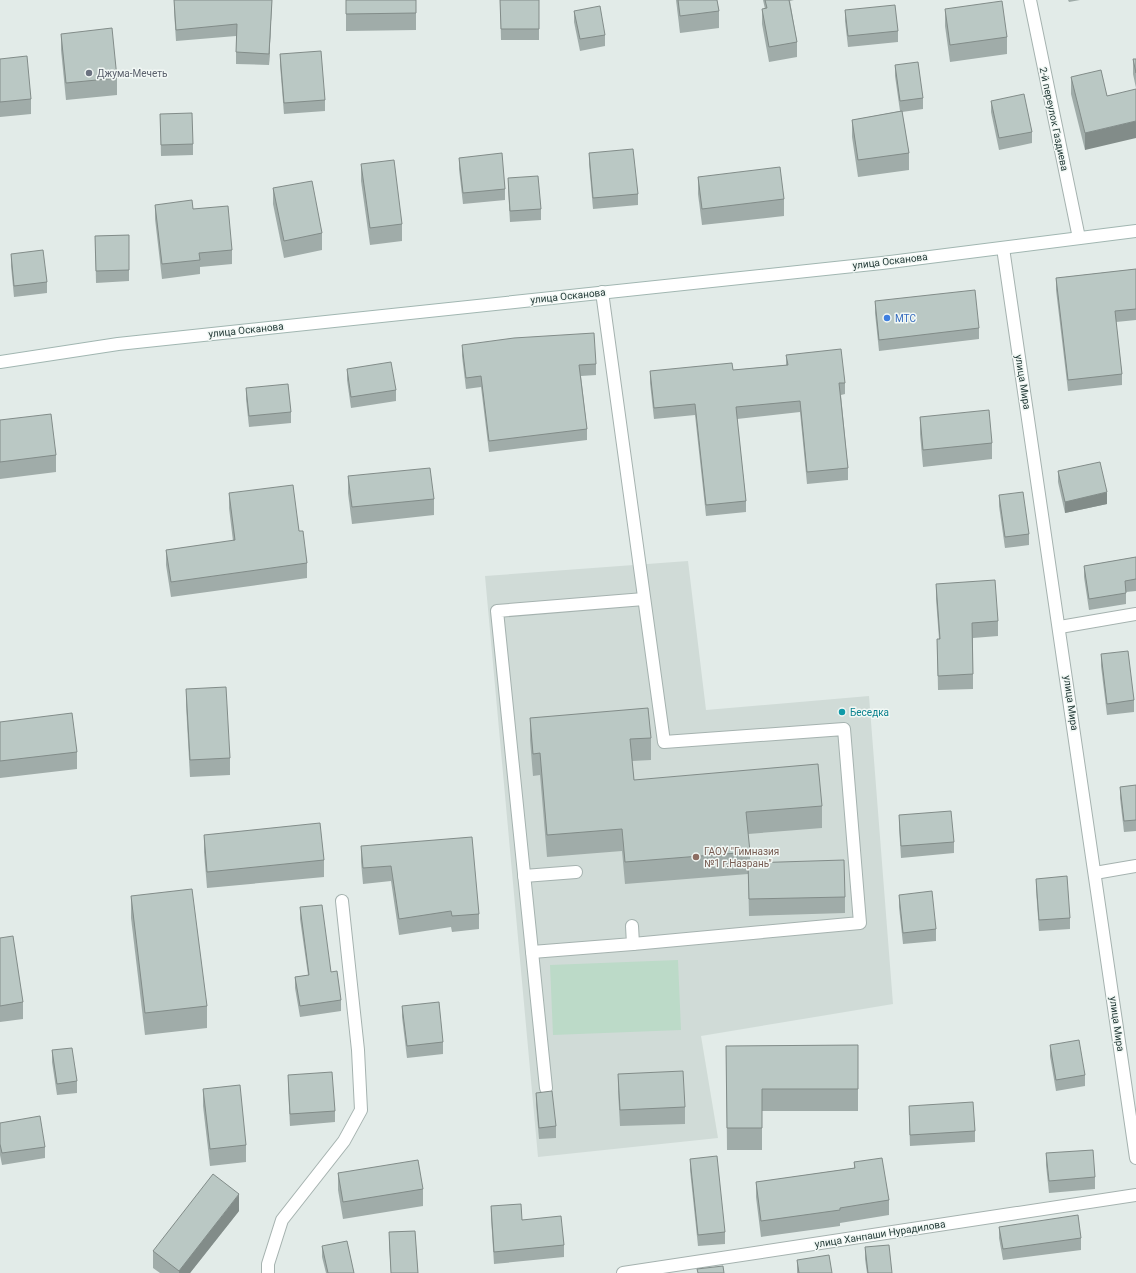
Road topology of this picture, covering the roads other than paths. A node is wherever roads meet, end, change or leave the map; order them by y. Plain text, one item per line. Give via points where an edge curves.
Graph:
1 (1030, 0) edge
2 (1136, 231) edge
3 (1079, 238) junction
4 (1003, 248) junction
5 (602, 292) junction
6 (0, 362) edge
7 (644, 599) junction
8 (1136, 614) edge
9 (1060, 627) junction
10 (1136, 866) edge
11 (576, 872) dead end
12 (1095, 873) junction
13 (524, 876) junction
14 (342, 901) dead end
15 (632, 926) dead end
16 (633, 944) junction
17 (532, 952) junction
18 (546, 1088) dead end
19 (1136, 1158) edge
20 (1136, 1195) edge
21 (268, 1273) edge
22 (624, 1273) edge

1 - 3 street, 2-й переулок Газдиева
2 - 3 street, улица Осканова
3 - 4 street, улица Осканова
4 - 5 street, улица Осканова
4 - 9 street, улица Мира
5 - 6 street, улица Осканова via 118,344
5 - 7 street
7 - 13 street via 497,611
7 - 16 street via 664,742 844,729 860,923
8 - 9 street
9 - 12 street, улица Мира
10 - 12 street
11 - 13 street
12 - 19 street, улица Мира
13 - 17 street
14 - 21 street via 358,1050 360,1110 344,1141 282,1220 268,1264
15 - 16 street
16 - 17 street
17 - 18 street
20 - 22 street, улица Ханпаши Нурадилова

